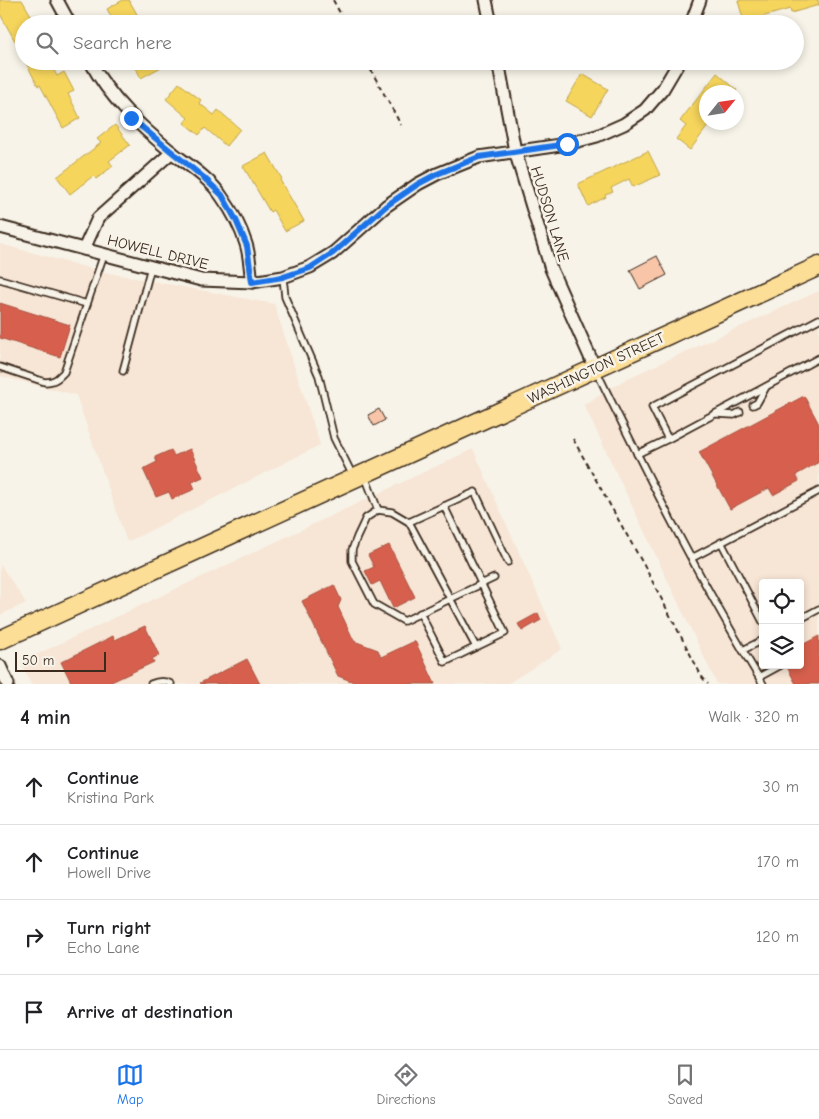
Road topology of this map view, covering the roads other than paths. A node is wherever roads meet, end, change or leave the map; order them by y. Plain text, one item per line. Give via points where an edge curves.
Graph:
1 (57, 0) edge
2 (486, 0) edge
3 (700, 0) edge
4 (65, 15) edge
5 (489, 15) edge
6 (694, 15) edge
7 (96, 70) edge
8 (500, 70) edge
9 (674, 70) edge
10 (515, 151) junction
11 (172, 152) junction
12 (0, 227) edge
13 (84, 249) junction
14 (104, 254) junction
15 (819, 266) edge
16 (151, 267) junction
17 (283, 277) junction
18 (0, 279) edge
19 (252, 282) junction
20 (87, 304) junction
21 (819, 318) edge
22 (819, 358) edge
23 (0, 367) edge
24 (595, 368) junction
25 (122, 371) dead end
26 (766, 386) junction
27 (753, 405) dead end
28 (740, 412) dead end
29 (715, 414) junction
30 (668, 439) junction
31 (637, 454) junction
32 (364, 474) junction
33 (819, 491) edge
34 (444, 506) junction
35 (378, 510) junction
36 (409, 522) junction
37 (721, 542) junction
38 (692, 558) junction
39 (508, 562) dead end
40 (494, 578) dead end
41 (482, 583) junction
42 (450, 599) junction
43 (819, 609) edge
44 (420, 613) junction
45 (759, 614) edge
46 (804, 617) edge
47 (0, 640) edge
48 (759, 642) edge
49 (476, 647) junction
50 (743, 650) junction
51 (0, 666) edge
52 (774, 669) edge
53 (759, 677) junction
54 (8, 684) edge
55 (151, 684) edge
56 (171, 684) edge
57 (763, 684) edge

1 - 4 street
2 - 5 street
3 - 6 street
7 - 11 street via 113,98 131,118
8 - 10 street, HUDSON LANE
9 - 10 street, HOWELL DRIVE via 645,110 624,124 567,144
10 - 17 street, HOWELL DRIVE via 479,157 418,184 386,206 333,253 310,268
10 - 24 street, HUDSON LANE via 551,269
11 - 13 street via 98,218
11 - 19 street via 222,195 247,246
12 - 13 street, HOWELL DRIVE
13 - 14 street, HOWELL DRIVE
14 - 16 street, HOWELL DRIVE
14 - 20 lane
15 - 24 main road, WASHINGTON STREET
16 - 19 street, HOWELL DRIVE via 200,280
16 - 25 lane
17 - 19 street, HOWELL DRIVE
17 - 32 lane via 285,297 319,376 334,438
18 - 20 lane
20 - 23 lane via 64,372 57,379 45,382
21 - 30 lane via 652,407
22 - 26 lane
24 - 31 lane
24 - 32 main road, WASHINGTON STREET
26 - 27 lane
26 - 29 lane
28 - 29 lane via 734,415
29 - 30 lane
30 - 31 lane
31 - 38 lane
32 - 35 lane
32 - 47 main road, WASHINGTON STREET
33 - 37 lane
34 - 36 lane
34 - 39 lane via 475,492
34 - 41 lane
35 - 36 lane via 392,512
35 - 44 lane via 366,518 352,550 352,562 374,604 404,621
36 - 42 lane
37 - 38 lane
37 - 45 lane
38 - 50 lane
40 - 41 lane
41 - 42 lane
41 - 49 lane via 505,633
42 - 44 lane
42 - 49 lane
43 - 46 lane
44 - 49 lane via 445,662
48 - 50 lane
50 - 53 lane
51 - 54 street
52 - 53 lane
53 - 57 lane
55 - 56 lane via 157,681

